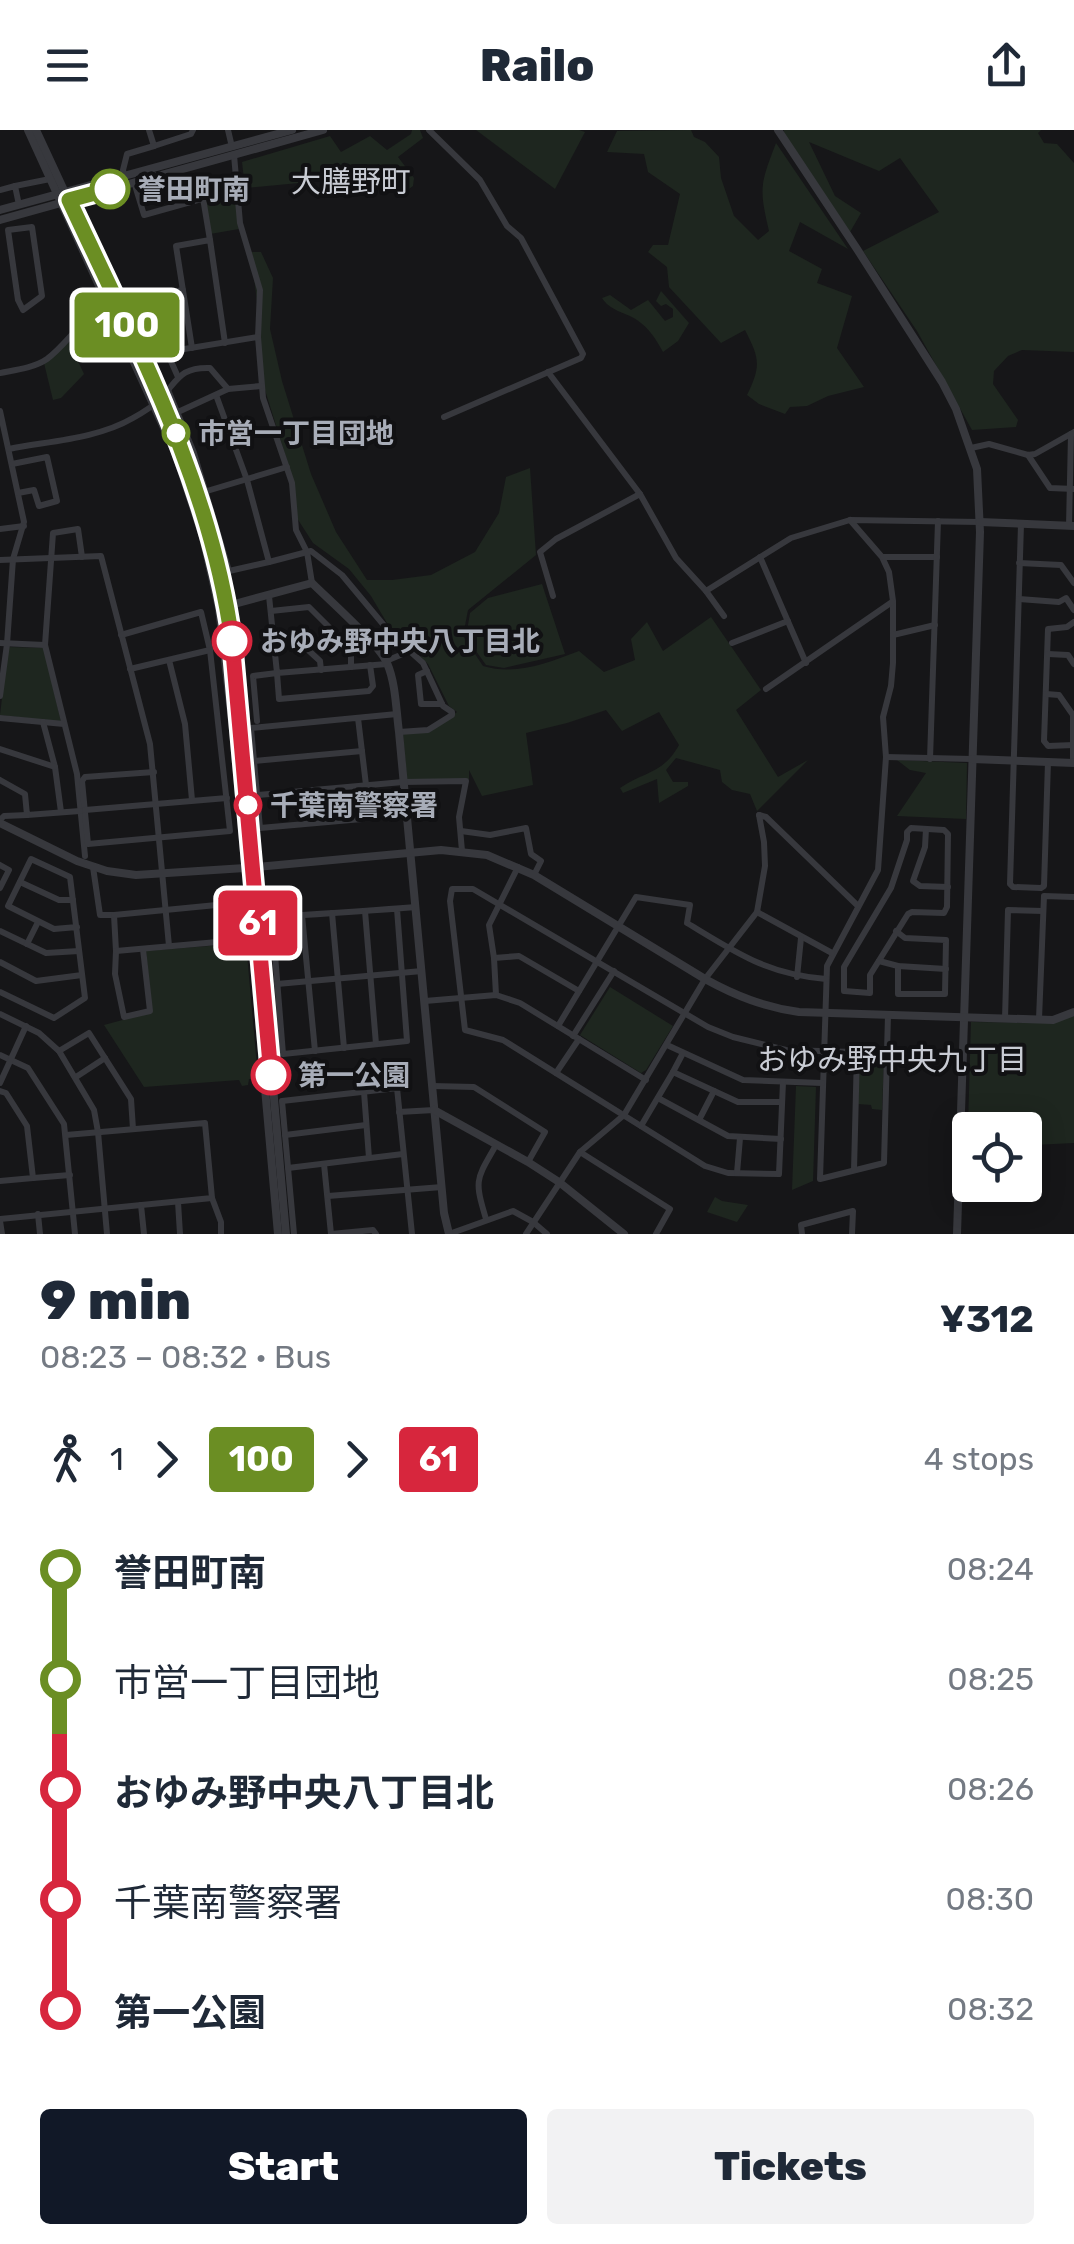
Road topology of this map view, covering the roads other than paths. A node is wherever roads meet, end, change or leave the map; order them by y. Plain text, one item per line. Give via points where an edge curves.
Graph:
1 (28, 130) edge
2 (36, 130) edge
3 (149, 130) edge
4 (193, 130) edge
5 (228, 130) edge
6 (292, 130) edge
7 (323, 130) edge
8 (430, 130) edge
9 (778, 130) edge
10 (154, 146) junction
11 (233, 151) junction
12 (124, 176) junction
13 (50, 178) junction
14 (134, 182) junction
15 (15, 186) junction
16 (237, 189) junction
17 (0, 190) edge
18 (63, 197) junction
19 (204, 198) junction
20 (0, 210) edge
21 (20, 210) junction
22 (0, 220) edge
23 (24, 228) junction
24 (210, 240) junction
25 (183, 290) junction
26 (111, 308) junction
27 (258, 337) junction
28 (225, 343) junction
29 (192, 348) junction
30 (166, 352) junction
31 (548, 372) junction
32 (0, 373) edge
33 (178, 378) junction
34 (262, 386) junction
35 (228, 389) junction
36 (168, 390) junction
37 (216, 396) junction
38 (158, 402) junction
39 (0, 410) edge
40 (178, 412) junction
41 (444, 417) dead end
42 (1073, 433) edge
43 (971, 448) junction
44 (9, 449) junction
45 (1028, 455) junction
46 (12, 464) junction
47 (288, 467) junction
48 (247, 480) junction
49 (1072, 489) edge
50 (207, 491) junction
51 (18, 494) junction
52 (640, 494) junction
53 (850, 520) junction
54 (938, 522) junction
55 (980, 522) junction
56 (1021, 524) junction
57 (24, 526) junction
58 (1072, 526) edge
59 (0, 529) edge
60 (307, 552) junction
61 (760, 556) junction
62 (82, 557) junction
63 (882, 557) junction
64 (937, 557) junction
65 (12, 559) junction
66 (50, 559) junction
67 (0, 560) edge
68 (270, 562) junction
69 (1019, 563) junction
70 (312, 583) junction
71 (1074, 584) edge
72 (706, 591) junction
73 (1074, 592) edge
74 (269, 596) junction
75 (553, 596) dead end
76 (1019, 598) junction
77 (1066, 598) junction
78 (893, 601) junction
79 (226, 606) junction
80 (4, 608) edge
81 (1074, 610) edge
82 (271, 611) junction
83 (724, 616) dead end
84 (788, 622) junction
85 (1074, 622) edge
86 (935, 625) junction
87 (121, 634) junction
88 (894, 635) junction
89 (273, 639) junction
90 (4, 643) edge
91 (732, 643) dead end
92 (45, 646) junction
93 (210, 650) junction
94 (410, 650) junction
95 (1048, 654) junction
96 (169, 660) junction
97 (387, 662) junction
98 (806, 663) junction
99 (1074, 664) edge
100 (370, 666) junction
101 (351, 667) junction
102 (130, 668) junction
103 (321, 670) junction
104 (427, 671) junction
105 (277, 674) junction
106 (766, 689) dead end
107 (1046, 694) junction
108 (0, 696) edge
109 (442, 704) junction
110 (397, 714) junction
111 (0, 718) edge
112 (358, 718) junction
113 (257, 721) dead end
114 (43, 722) junction
115 (64, 724) junction
116 (399, 732) junction
117 (1074, 745) edge
118 (0, 749) edge
119 (362, 751) junction
120 (886, 757) junction
121 (930, 758) junction
122 (972, 759) junction
123 (1014, 760) junction
124 (254, 761) junction
125 (1048, 762) junction
126 (1073, 763) edge
127 (55, 768) junction
128 (154, 772) junction
129 (0, 780) edge
130 (403, 782) junction
131 (366, 785) junction
132 (258, 795) junction
133 (226, 798) junction
134 (192, 800) junction
135 (156, 804) junction
136 (83, 810) junction
137 (61, 812) junction
138 (27, 815) junction
139 (0, 821) edge
140 (926, 829) junction
141 (461, 831) junction
142 (160, 837) junction
143 (462, 851) junction
144 (411, 852) junction
145 (85, 856) dead end
146 (0, 865) edge
147 (93, 866) junction
148 (518, 867) junction
149 (249, 868) junction
150 (878, 870) junction
151 (162, 875) junction
152 (534, 876) junction
153 (894, 877) junction
154 (20, 882) junction
155 (948, 887) junction
156 (0, 888) edge
157 (1074, 897) edge
158 (74, 900) junction
159 (4, 904) edge
160 (499, 905) junction
161 (858, 906) junction
162 (416, 907) junction
163 (397, 908) junction
164 (165, 910) junction
165 (365, 911) junction
166 (1043, 911) junction
167 (757, 912) junction
168 (332, 913) junction
169 (114, 915) junction
170 (302, 915) junction
171 (38, 922) junction
172 (76, 926) junction
173 (619, 926) junction
174 (0, 931) edge
175 (896, 931) junction
176 (801, 937) junction
177 (27, 944) junction
178 (169, 946) junction
179 (143, 949) junction
180 (730, 949) junction
181 (116, 951) junction
182 (80, 952) junction
183 (832, 953) junction
184 (494, 958) junction
185 (879, 960) junction
186 (597, 961) junction
187 (0, 962) edge
188 (898, 966) junction
189 (946, 968) junction
190 (422, 971) junction
191 (614, 971) junction
192 (402, 973) junction
193 (82, 975) junction
194 (370, 976) junction
195 (797, 976) junction
196 (338, 978) junction
197 (705, 979) junction
198 (826, 979) junction
199 (308, 981) junction
200 (277, 984) junction
201 (579, 990) junction
202 (0, 992) edge
203 (496, 995) junction
204 (462, 996) junction
205 (425, 1000) junction
206 (1074, 1012) edge
207 (686, 1013) junction
208 (824, 1013) junction
209 (0, 1014) edge
210 (888, 1016) junction
211 (964, 1017) junction
212 (1004, 1019) junction
213 (1039, 1019) junction
214 (26, 1026) junction
215 (558, 1026) junction
216 (576, 1037) junction
217 (376, 1044) junction
218 (667, 1044) junction
219 (344, 1048) junction
220 (823, 1050) junction
221 (59, 1051) junction
222 (316, 1051) junction
223 (857, 1052) junction
224 (683, 1053) junction
225 (887, 1053) junction
226 (0, 1055) edge
227 (105, 1058) junction
228 (12, 1060) junction
229 (673, 1072) junction
230 (556, 1073) junction
231 (76, 1077) junction
232 (646, 1080) junction
233 (782, 1082) junction
234 (822, 1083) junction
235 (432, 1086) junction
236 (0, 1087) edge
237 (714, 1091) junction
238 (364, 1092) junction
239 (658, 1098) junction
240 (782, 1102) junction
241 (434, 1110) junction
242 (400, 1112) junction
243 (624, 1115) junction
244 (698, 1120) junction
245 (366, 1125) junction
246 (642, 1126) junction
247 (133, 1129) junction
248 (98, 1132) junction
249 (66, 1134) junction
250 (285, 1135) junction
251 (740, 1138) junction
252 (781, 1139) junction
253 (496, 1145) junction
254 (580, 1152) junction
255 (403, 1154) junction
256 (370, 1158) junction
257 (528, 1162) junction
258 (324, 1164) junction
259 (288, 1168) junction
260 (854, 1170) junction
261 (738, 1173) junction
262 (70, 1175) junction
263 (33, 1178) junction
264 (0, 1182) edge
265 (559, 1182) junction
266 (442, 1187) junction
267 (407, 1190) junction
268 (328, 1196) junction
269 (212, 1198) junction
270 (178, 1202) junction
271 (141, 1206) junction
272 (105, 1208) junction
273 (73, 1211) junction
274 (38, 1214) junction
275 (486, 1219) junction
276 (0, 1220) edge
277 (534, 1222) junction
278 (2, 1234) edge
279 (40, 1234) edge
280 (75, 1234) edge
281 (107, 1234) edge
282 (144, 1234) edge
283 (180, 1234) edge
284 (221, 1234) edge
285 (278, 1234) edge
286 (286, 1234) edge
287 (294, 1234) edge
288 (332, 1234) edge
289 (376, 1234) edge
290 (412, 1234) edge
291 (449, 1234) edge
292 (526, 1234) edge
293 (548, 1234) edge
294 (624, 1234) edge
295 (656, 1234) edge
296 (802, 1234) edge
297 (852, 1234) edge
298 (957, 1234) edge

1 - 13 street
2 - 18 street
3 - 10 street
4 - 10 street
5 - 11 street
6 - 11 street
7 - 11 street
8 - 31 street via 480,180 520,238 583,354
9 - 43 street via 942,382
10 - 12 street via 127,154
11 - 12 street
11 - 14 street
11 - 16 street
12 - 18 street
13 - 15 street
13 - 18 street
14 - 18 street
14 - 19 street via 144,215
15 - 17 street
15 - 21 street
16 - 19 street
16 - 27 street via 260,290
18 - 21 street
18 - 26 street
18 - 38 street
19 - 24 street
20 - 21 street
21 - 22 street
21 - 23 street
23 - 23 street via 32,227 42,296 23,310 8,230
24 - 25 street via 176,246
24 - 28 street
25 - 29 street
25 - 30 street via 144,303
26 - 32 street via 92,314 43,362
26 - 38 street
27 - 28 street
27 - 34 street
28 - 29 street
29 - 30 street
30 - 33 street
31 - 41 street
31 - 52 street
33 - 35 street via 192,368 210,368
33 - 36 street
34 - 35 street
34 - 47 street
35 - 37 street
36 - 38 street
36 - 40 street
37 - 40 street
37 - 48 street
38 - 44 street via 117,425
38 - 79 street via 199,497
38 - 149 street via 219,608
39 - 44 street
40 - 50 street
42 - 45 street
42 - 49 street
43 - 45 street via 989,444
43 - 55 street
44 - 46 street
45 - 49 street via 1050,488
46 - 51 street
46 - 51 street via 47,457 57,501 39,506 34,490
47 - 48 street
47 - 60 street via 296,530
48 - 50 street
48 - 68 street
49 - 58 street
50 - 68 street via 229,571
51 - 57 street
52 - 72 street via 676,558
52 - 75 street via 540,552
53 - 54 street
53 - 61 street via 791,538
53 - 63 street
54 - 55 street
54 - 64 street
55 - 56 street
55 - 122 street
56 - 58 street
56 - 69 street
57 - 59 street
57 - 65 street
60 - 68 street
60 - 70 street
60 - 94 street via 342,575
61 - 72 street
61 - 84 street
62 - 66 street
62 - 66 street via 78,529 52,533
62 - 87 street via 101,556
63 - 64 street
63 - 78 street
64 - 86 street
65 - 66 street
65 - 67 street
65 - 80 street
66 - 92 street
69 - 71 street via 1061,565
69 - 76 street
70 - 74 street
70 - 97 street
72 - 83 street
73 - 77 street
74 - 79 street
74 - 82 street
76 - 77 street
76 - 123 street
77 - 81 street
78 - 88 street
78 - 98 street
79 - 149 street
80 - 90 street
82 - 89 street
82 - 101 street via 309,607 351,649
84 - 91 street
84 - 98 street
85 - 95 street via 1048,628
86 - 88 street
86 - 121 street
87 - 93 street via 201,612
87 - 102 street
88 - 120 street via 883,717
89 - 103 street via 294,636
89 - 105 street
90 - 92 street
90 - 108 street
92 - 115 street
93 - 96 street
93 - 133 street
94 - 97 street
94 - 104 street
95 - 99 street via 1068,655
95 - 107 street
96 - 102 street
96 - 134 street via 185,724
97 - 100 street
97 - 110 street
98 - 106 street
100 - 101 street
100 - 105 street via 368,691 279,699
101 - 103 street
102 - 128 street
103 - 105 street
104 - 109 street
104 - 109 street via 418,675 420,704
105 - 113 street via 253,676
107 - 117 street via 1060,695 1073,715
107 - 117 street via 1044,740 1048,746
109 - 116 street via 452,714 428,730
110 - 112 street
110 - 116 street
111 - 114 street
112 - 119 street
112 - 124 street via 251,728
114 - 115 street
114 - 127 street
115 - 136 street
116 - 130 street
117 - 126 street
118 - 127 street
119 - 124 street
119 - 131 street
120 - 121 street
120 - 150 street
121 - 122 street
122 - 123 street
122 - 211 street
123 - 125 street
123 - 125 street via 1012,887 1044,886
124 - 132 street
125 - 126 street
127 - 137 street
128 - 135 street
128 - 136 street via 85,777
129 - 138 street via 25,794
130 - 131 street
130 - 141 street via 466,781
130 - 144 street
131 - 132 street
131 - 132 street via 362,820 260,828
133 - 134 street
133 - 142 street via 230,831
134 - 135 street
135 - 136 street
135 - 142 street
136 - 137 street
136 - 142 street via 88,844
136 - 145 street
137 - 138 street
138 - 139 street
139 - 147 street
140 - 153 street via 907,832
140 - 155 street via 948,834
140 - 155 street via 914,881
141 - 143 street
141 - 152 street via 526,828 532,854 541,861
142 - 151 street
143 - 144 street
143 - 148 street
144 - 149 street
144 - 162 street
146 - 156 street via 8,870
147 - 151 street
147 - 169 street via 100,916
148 - 152 street
148 - 160 street
149 - 151 street
149 - 285 street
149 - 286 street
150 - 153 street
150 - 161 street
151 - 164 street
152 - 173 street
153 - 185 street via 844,966 844,991 870,993
154 - 158 street
154 - 158 street via 31,859 70,877
154 - 159 street
155 - 175 street via 944,913 912,912
157 - 166 street via 1044,896
158 - 172 street
159 - 171 street
160 - 184 street via 489,925
160 - 186 street
160 - 204 street via 473,889 452,889
161 - 167 street via 759,815 764,866
161 - 183 street
162 - 163 street
162 - 190 street
163 - 165 street
163 - 192 street
164 - 169 street
164 - 178 street
164 - 178 street via 237,903 240,940
165 - 168 street
165 - 194 street
166 - 212 street via 1008,910
166 - 213 street
167 - 176 street
167 - 180 street
168 - 170 street
168 - 196 street
169 - 181 street
170 - 199 street
170 - 200 street via 272,917
171 - 172 street via 54,929
171 - 177 street
172 - 182 street
173 - 180 street via 636,897 690,905 687,923
173 - 186 street
173 - 197 street
174 - 177 street
175 - 185 street
175 - 189 street via 905,938 946,940
176 - 183 street
176 - 195 street
177 - 182 street via 46,953
178 - 179 street
179 - 181 street
179 - 181 street via 150,1011 124,1017
180 - 195 street
180 - 197 street
182 - 193 street
183 - 198 street
184 - 201 street via 519,956
184 - 203 street
185 - 188 street
186 - 191 street
186 - 201 street
187 - 193 street via 36,981
188 - 189 street
188 - 189 street via 898,994 945,994
190 - 192 street
190 - 205 street
191 - 207 street
191 - 216 street
192 - 194 street
192 - 217 street via 407,1041
193 - 202 street via 85,998 54,1018
194 - 196 street
194 - 217 street
195 - 198 street
196 - 199 street
196 - 219 street
197 - 207 street
197 - 208 street via 762,1006
198 - 208 street
199 - 200 street
199 - 222 street
200 - 222 street via 282,1054
201 - 215 street
203 - 204 street
203 - 215 street
204 - 205 street
204 - 230 street via 466,1030 503,1040
205 - 235 street
206 - 213 street
207 - 218 street
207 - 220 street via 734,1037 786,1050
208 - 210 street
208 - 220 street
209 - 214 street
210 - 211 street
210 - 225 street
211 - 212 street
211 - 298 street
212 - 213 street
214 - 221 street
214 - 228 street
215 - 216 street
216 - 230 street
216 - 232 street
217 - 219 street
218 - 224 street
218 - 232 street
219 - 222 street
220 - 223 street
220 - 234 street
221 - 227 street via 89,1033
221 - 231 street
223 - 225 street
223 - 260 street
224 - 229 street
224 - 233 street via 743,1080
225 - 260 street via 884,1163
226 - 228 street
227 - 231 street
227 - 247 street via 131,1098
228 - 236 street
228 - 249 street via 28,1068
229 - 237 street
229 - 239 street
230 - 243 street
231 - 248 street
232 - 243 street
233 - 234 street
233 - 240 street
234 - 260 street via 820,1178
235 - 241 street
235 - 257 street via 474,1087 545,1132
236 - 263 street via 27,1126
237 - 240 street via 738,1102
237 - 244 street
238 - 242 street via 398,1088
238 - 245 street
238 - 250 street via 282,1101
239 - 244 street
239 - 246 street
240 - 252 street
241 - 242 street
241 - 253 street
241 - 266 street
242 - 255 street
243 - 246 street
243 - 254 street
244 - 251 street
245 - 250 street
245 - 256 street
246 - 261 street via 705,1166
247 - 248 street
247 - 269 street via 206,1123
248 - 249 street
248 - 272 street
249 - 262 street
250 - 259 street
251 - 252 street
251 - 261 street
252 - 261 street via 779,1174
253 - 257 street
253 - 275 street via 478,1176
254 - 265 street
254 - 295 street via 670,1210
255 - 256 street
255 - 267 street
256 - 258 street
257 - 265 street
258 - 259 street
258 - 268 street
259 - 287 street
262 - 263 street
262 - 273 street
263 - 264 street
265 - 277 street
265 - 294 street
266 - 267 street
266 - 291 street
267 - 268 street
267 - 290 street
268 - 288 street
269 - 270 street
269 - 284 street
270 - 271 street
270 - 283 street
271 - 272 street
271 - 282 street
272 - 273 street
272 - 281 street
273 - 274 street
273 - 280 street
274 - 276 street
274 - 279 street
275 - 277 street via 512,1211
275 - 291 street
276 - 278 street
277 - 292 street
277 - 293 street
288 - 289 street
296 - 297 street via 801,1225 852,1210

